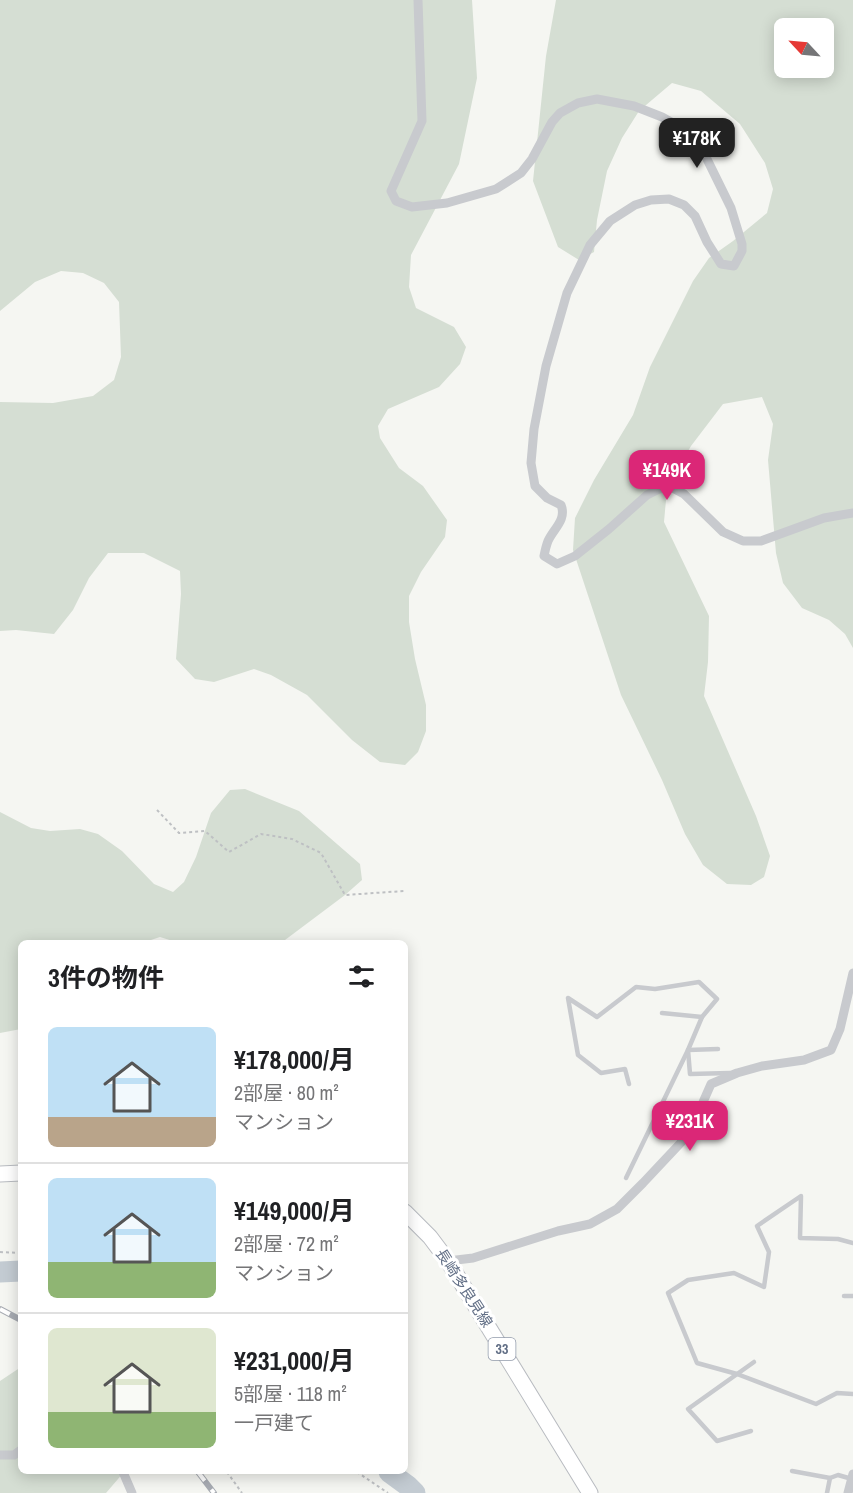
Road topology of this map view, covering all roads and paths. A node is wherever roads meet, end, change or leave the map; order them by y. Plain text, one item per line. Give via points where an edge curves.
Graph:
1 (418, 0) edge
2 (853, 513) edge
3 (157, 810) dead end
4 (404, 891) dead end
5 (853, 973) edge
6 (662, 1013) dead end
7 (702, 1017) junction
8 (718, 1049) dead end
9 (688, 1050) junction
10 (736, 1073) junction
11 (629, 1084) dead end
12 (18, 1173) edge
13 (0, 1174) edge
14 (626, 1178) dead end
15 (408, 1215) edge
16 (853, 1243) edge
17 (0, 1252) edge
18 (18, 1253) edge
19 (448, 1261) junction
20 (844, 1296) dead end
21 (853, 1296) edge
22 (754, 1362) dead end
23 (737, 1374) junction
24 (853, 1395) edge
25 (752, 1431) dead end
26 (18, 1452) edge
27 (0, 1455) edge
28 (792, 1471) dead end
29 (124, 1474) edge
30 (228, 1474) edge
31 (360, 1474) edge
32 (852, 1476) edge
33 (830, 1478) junction
34 (132, 1493) edge
35 (242, 1493) edge
36 (388, 1493) edge
37 (590, 1493) edge
38 (827, 1493) edge
39 (848, 1493) edge

1 - 2 street via 422,121 391,190 396,201 412,207 447,203 496,189 521,173 560,113 597,99 634,106 680,127 705,155 731,208 742,244 734,266 721,264 694,216 684,205 669,199 635,205 610,221 590,245 567,293 546,366 534,429 531,463 535,486 563,511 544,556 556,564 575,556 647,495 671,487 684,494 723,532 743,541 761,541 824,518
3 - 4 path via 179,833 205,831 229,852 261,834 292,839 321,853 345,895
5 - 10 street via 831,1050 804,1060
6 - 7 lane
7 - 9 lane
7 - 11 lane via 717,999 699,982 655,989 636,987 597,1017 568,998 578,1055 601,1073 625,1069
8 - 9 lane
9 - 10 lane via 690,1074
9 - 14 lane
10 - 19 street via 711,1084 688,1134 617,1209 590,1224 473,1258
12 - 13 main road
15 - 19 main road, 長崎多良見線 / 33
16 - 23 lane via 800,1238 801,1196 757,1226 769,1252 764,1287 734,1273 688,1280 668,1293 697,1363
17 - 18 path
19 - 37 main road, 長崎多良見線 / 33
20 - 21 lane
22 - 23 lane
23 - 24 lane via 816,1404 837,1393
23 - 25 lane via 688,1409 717,1441
26 - 27 street
28 - 33 lane
29 - 34 street
30 - 35 path
31 - 36 path
32 - 33 lane
32 - 39 street
33 - 38 lane

